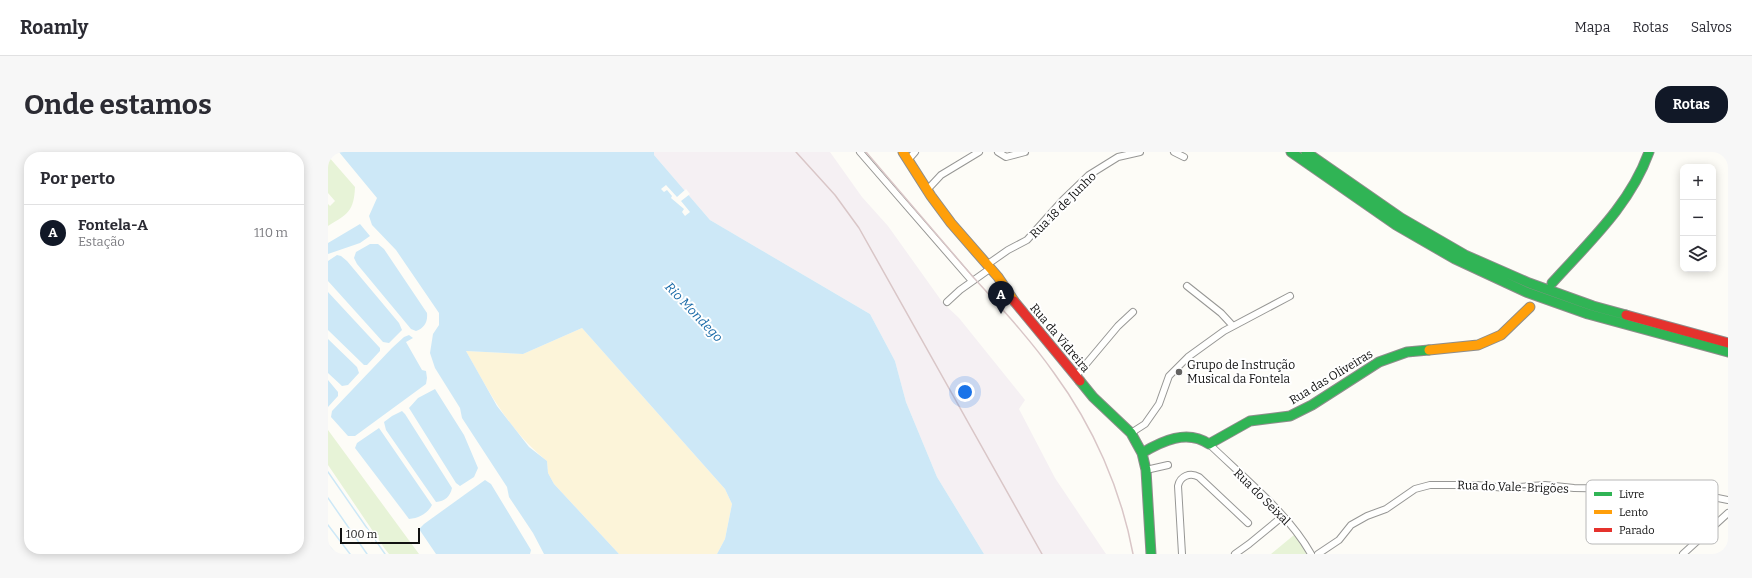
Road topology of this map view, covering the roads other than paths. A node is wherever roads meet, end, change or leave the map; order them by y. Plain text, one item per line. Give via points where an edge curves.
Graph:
1 (860, 152) edge
2 (915, 152) edge
3 (979, 152) edge
4 (998, 152) edge
5 (1025, 152) edge
6 (1140, 152) edge
7 (1174, 152) edge
8 (1291, 152) edge
9 (1306, 152) edge
10 (1649, 152) edge
11 (906, 156) edge
12 (1184, 157) dead end
13 (927, 190) junction
14 (989, 266) junction
15 (972, 281) junction
16 (1552, 283) dead end
17 (1187, 286) dead end
18 (1290, 296) dead end
19 (947, 302) dead end
20 (1530, 307) dead end
21 (1133, 312) dead end
22 (1233, 326) junction
23 (1728, 343) edge
24 (1728, 352) edge
25 (1076, 376) junction
26 (1131, 433) junction
27 (1209, 444) junction
28 (1142, 453) junction
29 (1168, 465) dead end
30 (1146, 470) junction
31 (1586, 488) edge
32 (1718, 498) edge
33 (1728, 500) edge
34 (1728, 513) edge
35 (1283, 516) junction
36 (1718, 522) edge
37 (1248, 523) dead end
38 (1694, 544) edge
39 (1151, 554) edge
40 (1182, 554) edge
41 (1234, 554) edge
42 (1311, 554) edge
43 (1318, 554) edge
44 (1683, 554) edge

1 - 15 street
2 - 11 street
3 - 13 street via 941,175
4 - 5 street via 1006,157
6 - 14 street, Rua 18 de Junho via 1118,157 1089,175 1027,240 1008,250
7 - 12 street
8 - 24 main road via 1396,225 1455,259 1526,292 1588,314
9 - 23 main road via 1401,218 1472,258 1529,283 1592,306
10 - 16 main road via 1646,164 1614,215
11 - 13 main road, Rua da Vidreira
13 - 14 main road, Rua da Vidreira via 951,223
14 - 15 street, Rua 18 de Junho
14 - 25 main road, Rua da Vidreira via 1014,301
15 - 19 street, Rua 18 de Junho
17 - 22 street
18 - 22 street
20 - 27 main road, Rua das Oliveiras via 1501,335 1478,345 1407,352 1378,362 1312,405 1290,416 1250,421
21 - 25 street
22 - 26 street via 1208,341 1174,370 1162,392 1159,404 1145,424
25 - 26 main road, Rua da Vidreira via 1093,397
26 - 28 main road, Rua da Vidreira
27 - 28 main road via 1198,438 1182,437 1157,444
27 - 35 street, Rua do Seixal
28 - 30 main road, Rua da Vidreira
29 - 30 street
30 - 39 main road, Rua da Vidreira
31 - 43 street, Rua do Vale-Brigões via 1545,485 1505,488 1430,485 1415,488 1386,509 1351,525 1339,540
32 - 33 street, Rua do Vale-Brigões
34 - 36 street
35 - 41 street
35 - 42 street, Rua do Seixal
37 - 40 street via 1199,477 1192,474 1185,476 1178,486
38 - 44 street

